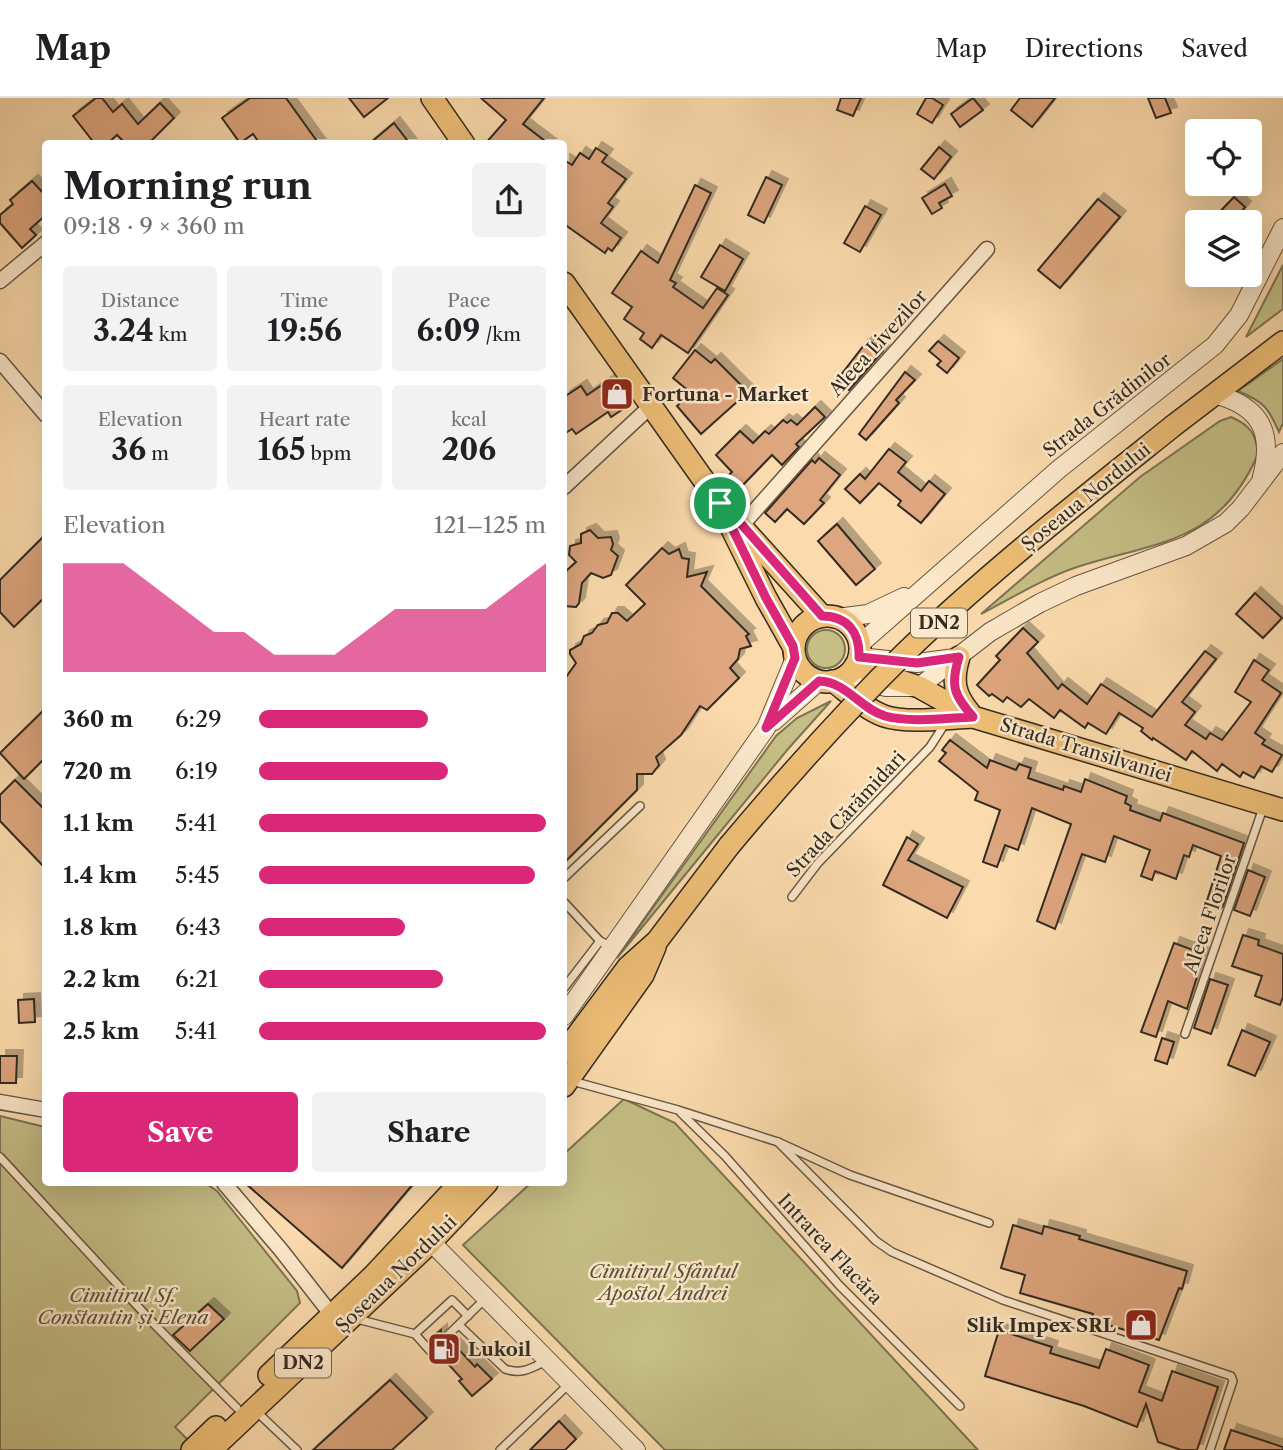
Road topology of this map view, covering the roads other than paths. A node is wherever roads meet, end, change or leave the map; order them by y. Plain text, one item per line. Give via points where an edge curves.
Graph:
1 (432, 98) edge
2 (461, 140) edge
3 (1283, 228) edge
4 (42, 246) edge
5 (987, 249) dead end
6 (0, 281) edge
7 (567, 287) edge
8 (1283, 342) edge
9 (0, 361) edge
10 (1214, 394) junction
11 (651, 406) junction
12 (42, 410) edge
13 (1283, 453) edge
14 (567, 484) edge
15 (1259, 485) junction
16 (720, 503) junction
17 (742, 525) junction
18 (923, 588) junction
19 (830, 617) junction
20 (794, 652) junction
21 (959, 657) junction
22 (845, 668) junction
23 (919, 687) junction
24 (973, 717) junction
25 (949, 718) junction
26 (766, 728) junction
27 (640, 806) dead end
28 (1273, 807) edge
29 (567, 875) edge
30 (792, 897) dead end
31 (567, 905) edge
32 (657, 941) junction
33 (607, 944) junction
34 (567, 985) edge
35 (567, 1011) edge
36 (1185, 1034) dead end
37 (567, 1049) edge
38 (567, 1081) edge
39 (567, 1082) edge
40 (0, 1102) edge
41 (42, 1109) edge
42 (678, 1110) junction
43 (778, 1142) junction
44 (0, 1157) edge
45 (227, 1186) edge
46 (443, 1186) edge
47 (457, 1186) edge
48 (484, 1186) edge
49 (989, 1223) dead end
50 (409, 1238) junction
51 (431, 1242) junction
52 (487, 1298) junction
53 (331, 1314) junction
54 (468, 1316) junction
55 (352, 1318) junction
56 (459, 1325) junction
57 (415, 1334) junction
58 (446, 1337) dead end
59 (434, 1348) dead end
60 (548, 1359) junction
61 (570, 1382) junction
62 (960, 1406) dead end
63 (246, 1409) junction
64 (192, 1450) edge
65 (211, 1450) edge
66 (297, 1450) edge
67 (500, 1450) edge
68 (636, 1450) edge
69 (1210, 1450) edge

1 - 2 main road
3 - 18 street, Strada Grădinilor via 1239,315 1215,345 1059,469
4 - 6 street
5 - 17 street, Aleea Livezilor
7 - 11 main road
8 - 10 main road, Șoseaua Nordului / DN2
9 - 12 street
10 - 15 street via 1252,411 1263,429 1266,460
10 - 32 main road, Șoseaua Nordului / DN2, bridge via 1044,530 905,654 823,738 729,846
11 - 14 street
11 - 16 main road
13 - 15 street
15 - 21 street via 1226,523 1208,534 1040,603 990,632
16 - 17 main road
16 - 20 main road
17 - 19 main road
18 - 19 street via 867,614
18 - 22 street
19 - 20 main road via 806,623 799,630
19 - 22 main road via 850,625
20 - 22 main road via 808,677
20 - 26 street
21 - 22 street
21 - 23 street
21 - 24 main road via 954,686 958,700
22 - 23 main road, Strada Transilvaniei
22 - 25 main road via 867,707 883,716
22 - 26 street
23 - 24 main road, Strada Transilvaniei
24 - 25 main road
24 - 28 main road, Strada Transilvaniei
25 - 30 lane, Strada Cărămidari via 930,747 818,863
26 - 33 street
27 - 29 lane
28 - 36 lane, Aleea Florilor
31 - 33 lane
32 - 37 main road, Șoseaua Nordului / DN2 via 628,967
32 - 38 main road, Șoseaua Nordului / DN2 via 643,975
33 - 34 lane
33 - 35 street
39 - 42 lane
40 - 41 street
42 - 43 lane
42 - 62 lane, Intrarea Flacăra via 839,1285
43 - 49 lane via 850,1175
43 - 69 lane via 892,1252 1003,1300 1231,1376
44 - 63 lane via 155,1324
45 - 53 street
46 - 50 street, Șoseaua Nordului
47 - 50 main road, Șoseaua Nordului / DN2
48 - 51 main road, Șoseaua Nordului / DN2
50 - 53 main road, Șoseaua Nordului / DN2
51 - 52 street
51 - 55 main road, Șoseaua Nordului / DN2
52 - 54 lane
52 - 60 street
53 - 63 main road, Șoseaua Nordului / DN2
54 - 56 lane
54 - 57 lane via 452,1300
55 - 57 lane
55 - 63 main road, Șoseaua Nordului / DN2
56 - 58 lane
56 - 60 lane via 514,1373
57 - 59 lane via 431,1352
60 - 61 street
61 - 67 lane
61 - 68 street
63 - 64 main road, Șoseaua Nordului / DN2
63 - 65 main road, Șoseaua Nordului / DN2
63 - 66 lane

